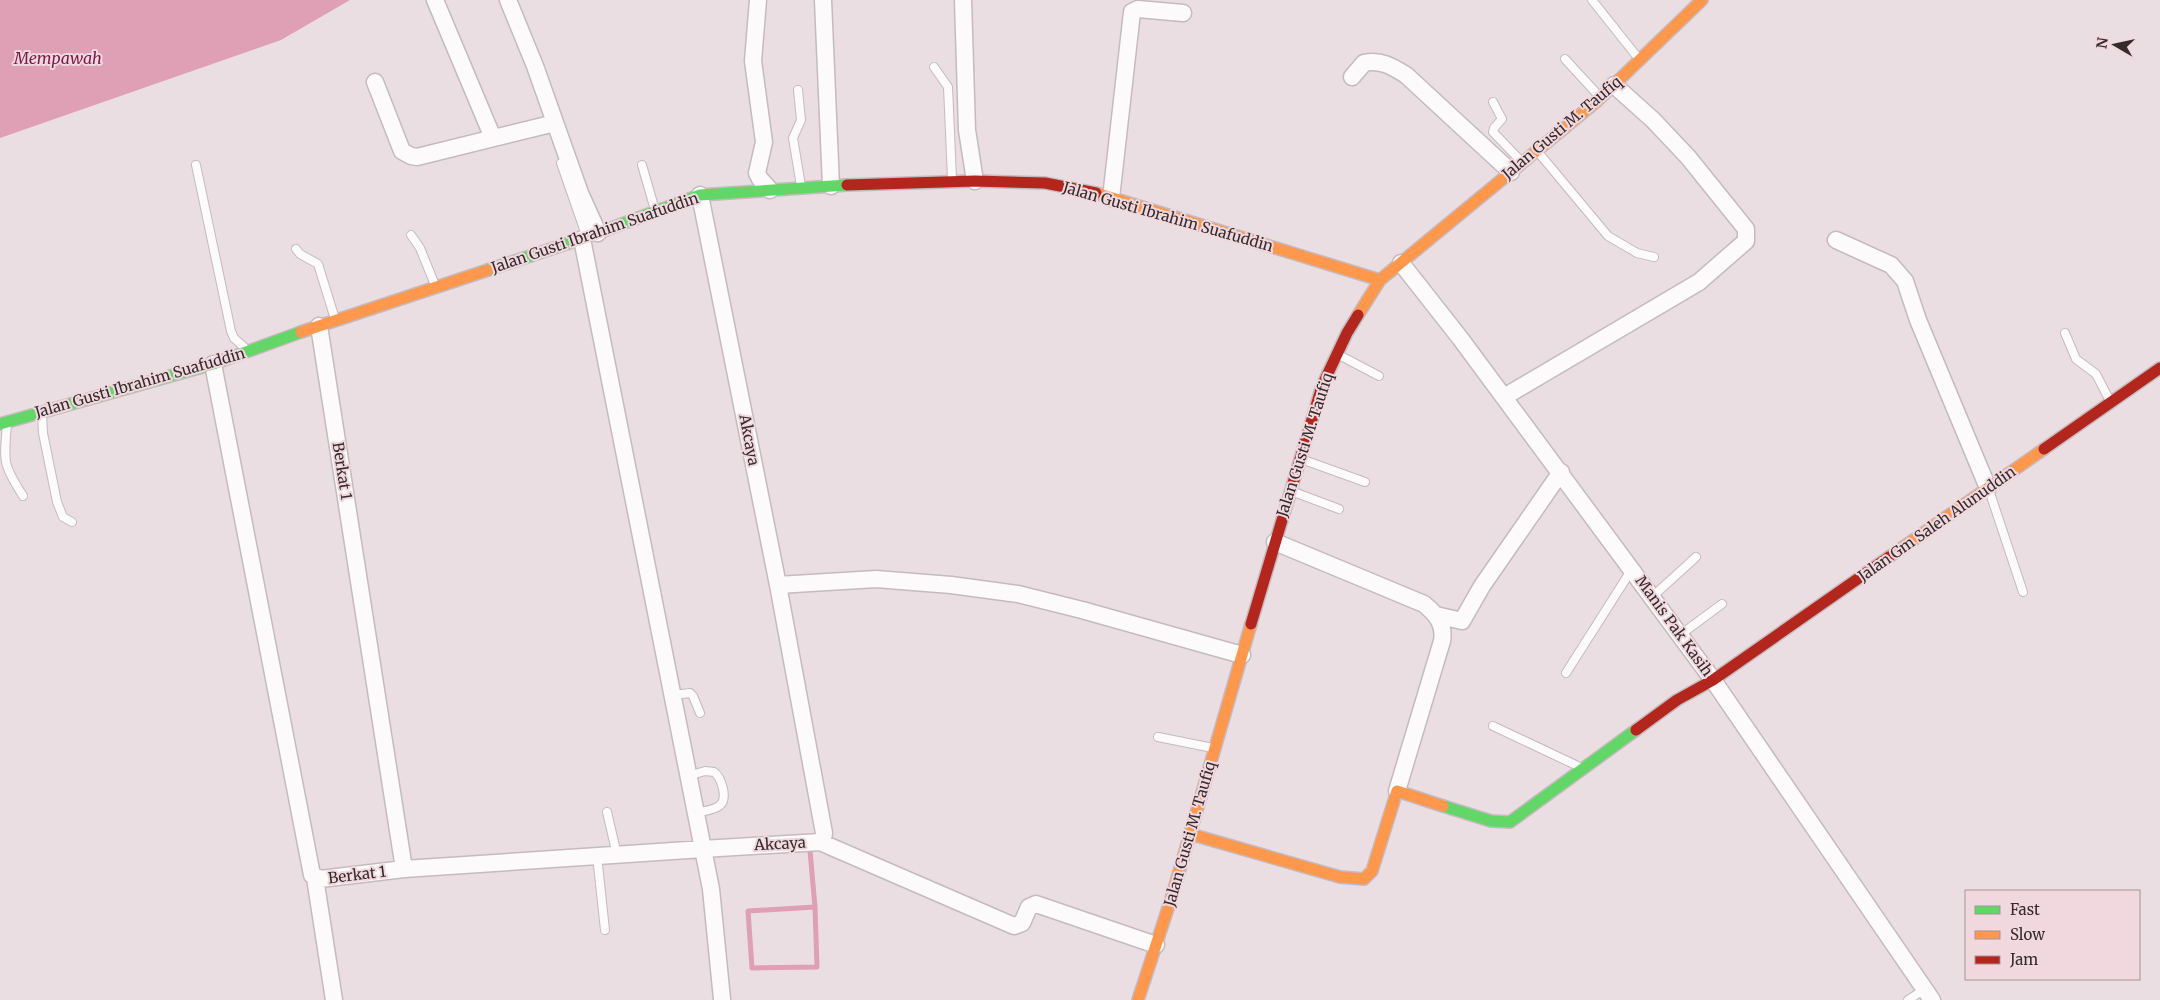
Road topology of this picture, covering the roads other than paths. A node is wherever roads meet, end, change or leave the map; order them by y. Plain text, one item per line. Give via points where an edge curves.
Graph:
1 (435, 0) edge
2 (508, 0) edge
3 (758, 0) edge
4 (823, 0) edge
5 (963, 0) edge
6 (1592, 0) edge
7 (1702, 0) edge
8 (1183, 13) dead end
9 (1565, 58) dead end
10 (1641, 60) junction
11 (934, 67) dead end
12 (1352, 77) dead end
13 (375, 82) dead end
14 (1614, 85) junction
15 (798, 90) dead end
16 (1600, 98) junction
17 (1493, 102) dead end
18 (554, 123) junction
19 (493, 138) junction
20 (1537, 150) junction
21 (560, 163) dead end
22 (196, 165) dead end
23 (642, 165) dead end
24 (1517, 167) junction
25 (975, 181) junction
26 (952, 182) junction
27 (831, 186) junction
28 (802, 188) junction
29 (770, 190) junction
30 (700, 195) junction
31 (1110, 198) junction
32 (656, 212) junction
33 (410, 235) dead end
34 (589, 236) junction
35 (1836, 240) dead end
36 (296, 250) dead end
37 (1654, 257) dead end
38 (1401, 263) junction
39 (1380, 280) junction
40 (436, 287) junction
41 (335, 320) junction
42 (319, 326) junction
43 (2065, 333) dead end
44 (248, 351) junction
45 (1337, 354) junction
46 (213, 364) junction
47 (2158, 374) edge
48 (1379, 376) dead end
49 (1504, 397) junction
50 (2111, 403) junction
51 (41, 412) junction
52 (4, 423) edge
53 (1299, 458) junction
54 (1561, 472) junction
55 (1365, 482) dead end
56 (1988, 488) junction
57 (1289, 490) junction
58 (23, 496) dead end
59 (1339, 509) dead end
60 (72, 522) dead end
61 (1275, 542) junction
62 (1696, 557) dead end
63 (1632, 569) junction
64 (778, 585) junction
65 (2023, 592) dead end
66 (1652, 596) junction
67 (1722, 604) dead end
68 (1436, 615) junction
69 (1680, 635) junction
70 (1242, 655) junction
71 (1566, 673) dead end
72 (1713, 680) junction
73 (673, 695) junction
74 (700, 713) dead end
75 (1493, 726) dead end
76 (1158, 737) dead end
77 (1215, 748) junction
78 (1584, 769) junction
79 (688, 776) junction
80 (1397, 791) junction
81 (607, 812) dead end
82 (696, 813) junction
83 (1190, 834) junction
84 (820, 842) junction
85 (703, 849) junction
86 (617, 855) junction
87 (597, 856) junction
88 (404, 868) junction
89 (315, 878) junction
90 (605, 930) dead end
91 (1156, 945) junction
92 (1928, 995) edge
93 (722, 999) dead end
94 (334, 1000) edge
95 (1138, 1000) edge
96 (1908, 1000) edge

1 - 19 street
2 - 18 street
3 - 29 street via 753,61 764,142 757,173
4 - 27 street
5 - 25 street via 967,130
6 - 10 lane
7 - 10 street, Jalan Gusti M. Taufiq
8 - 31 street via 1138,9 1132,12
9 - 16 lane
10 - 14 street, Jalan Gusti M. Taufiq
11 - 26 lane via 948,87
12 - 24 street via 1364,63 1386,63 1406,75
13 - 19 street via 406,154 417,157
14 - 16 street, Jalan Gusti M. Taufiq
14 - 49 street via 1688,157 1746,229 1746,241 1699,282
15 - 28 lane via 801,120 793,138
16 - 20 street, Jalan Gusti M. Taufiq
17 - 24 lane via 1502,118 1494,132
18 - 19 street
18 - 34 street via 580,193
20 - 24 street, Jalan Gusti M. Taufiq
20 - 37 lane via 1608,236 1637,253
21 - 34 lane
22 - 44 lane via 231,331
23 - 32 lane
24 - 38 street, Jalan Gusti M. Taufiq
25 - 26 street, Jalan Gusti Ibrahim Suafuddin
25 - 31 street, Jalan Gusti Ibrahim Suafuddin via 1046,183
26 - 27 street, Jalan Gusti Ibrahim Suafuddin
27 - 28 street, Jalan Gusti Ibrahim Suafuddin
28 - 29 street, Jalan Gusti Ibrahim Suafuddin
29 - 30 street, Jalan Gusti Ibrahim Suafuddin
30 - 32 street, Jalan Gusti Ibrahim Suafuddin
30 - 64 street, Akcaya
31 - 39 street, Jalan Gusti Ibrahim Suafuddin
32 - 34 street, Jalan Gusti Ibrahim Suafuddin
33 - 40 lane via 420,248
34 - 40 street, Jalan Gusti Ibrahim Suafuddin
34 - 73 street
35 - 56 street via 1891,265 1905,281
36 - 41 lane via 318,264
38 - 39 street, Jalan Gusti M. Taufiq
38 - 49 street, Manis Pak Kasih
39 - 45 street, Jalan Gusti M. Taufiq
40 - 41 street, Jalan Gusti Ibrahim Suafuddin
41 - 42 street, Jalan Gusti Ibrahim Suafuddin
42 - 44 street, Jalan Gusti Ibrahim Suafuddin
42 - 88 street, Berkat 1
43 - 50 lane via 2076,359 2096,374
44 - 46 street, Jalan Gusti Ibrahim Suafuddin
45 - 48 lane
45 - 53 street, Jalan Gusti M. Taufiq via 1322,386
46 - 51 street, Jalan Gusti Ibrahim Suafuddin
46 - 89 street, Berkat 1
47 - 50 street, Jalan Gm Saleh Alunuddin
49 - 54 street, Manis Pak Kasih
50 - 56 street, Jalan Gm Saleh Alunuddin
51 - 52 street, Jalan Gusti Ibrahim Suafuddin
51 - 60 lane via 59,510
52 - 58 lane via 6,468
53 - 55 lane
53 - 57 street, Jalan Gusti M. Taufiq
54 - 63 street, Manis Pak Kasih
54 - 68 street via 1482,586 1462,621
56 - 65 lane
56 - 72 street, Jalan Gm Saleh Alunuddin
57 - 59 lane
57 - 61 street, Jalan Gusti M. Taufiq
61 - 68 street via 1424,604
61 - 70 street, Jalan Gusti M. Taufiq
62 - 66 lane
63 - 66 street, Manis Pak Kasih
63 - 71 lane
64 - 70 street via 883,580 1018,594
64 - 84 street, Akcaya via 824,833
66 - 69 street, Manis Pak Kasih
67 - 69 lane
68 - 80 street via 1444,631 1442,641
69 - 72 street, Manis Pak Kasih
70 - 77 street, Jalan Gusti M. Taufiq
72 - 78 street, Jalan Gm Saleh Alunuddin via 1677,700
72 - 92 street, Manis Pak Kasih
73 - 74 lane via 690,694
73 - 79 street
75 - 78 lane
76 - 77 lane
77 - 83 street, Jalan Gusti M. Taufiq
78 - 80 street, Jalan Gm Saleh Alunuddin via 1510,822 1491,821
79 - 82 street
79 - 82 lane via 705,771 714,772 720,778 722,802 719,806
80 - 83 street via 1372,871 1364,879 1340,877
81 - 86 lane
82 - 85 street
83 - 91 street, Jalan Gusti M. Taufiq
84 - 85 street, Akcaya
84 - 91 street via 1014,926 1022,924 1029,907 1036,904
85 - 86 street, Akcaya
85 - 93 street via 711,889
86 - 87 street, Akcaya
87 - 88 street, Akcaya
87 - 90 lane
88 - 89 street, Berkat 1
89 - 94 street
91 - 95 street, Jalan Gusti M. Taufiq
92 - 96 lane

